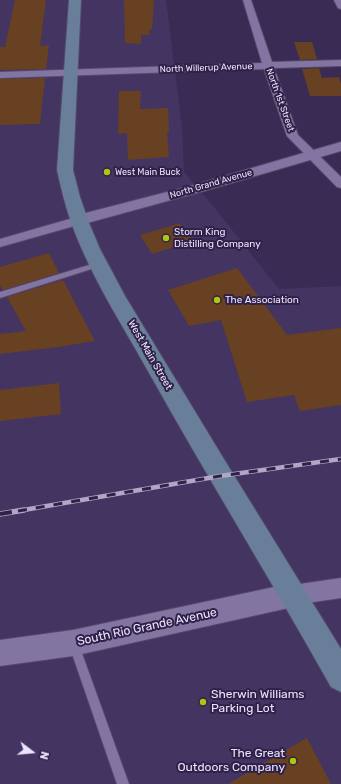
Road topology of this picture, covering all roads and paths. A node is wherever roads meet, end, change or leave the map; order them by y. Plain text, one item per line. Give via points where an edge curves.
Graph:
1 (75, 0) edge
2 (247, 0) edge
3 (338, 0) edge
4 (341, 6) edge
5 (341, 63) edge
6 (267, 66) junction
7 (71, 73) junction
8 (0, 75) edge
9 (341, 146) edge
10 (310, 154) junction
11 (341, 184) edge
12 (80, 220) junction
13 (0, 243) edge
14 (99, 264) junction
15 (0, 295) edge
16 (341, 588) edge
17 (293, 595) junction
18 (72, 643) junction
19 (0, 653) edge
20 (341, 677) edge
21 (123, 784) edge

1 - 7 main road, West Main Street
2 - 6 street, North 1st Street
3 - 4 street
5 - 6 street, North Willerup Avenue
6 - 7 street, North Willerup Avenue
6 - 10 street, North 1st Street via 293,136
7 - 8 street, North Willerup Avenue
7 - 12 main road, West Main Street via 66,170 70,195
9 - 10 street, North Grand Avenue
10 - 11 street, North 1st Street
10 - 12 street, North Grand Avenue via 199,188
12 - 13 street
12 - 14 main road, West Main Street
14 - 15 lane
14 - 17 main road, West Main Street via 220,476
16 - 17 street
17 - 18 street, South Rio Grande Avenue
17 - 20 main road, West Main Street
18 - 19 street, South Rio Grande Avenue
18 - 21 lane

